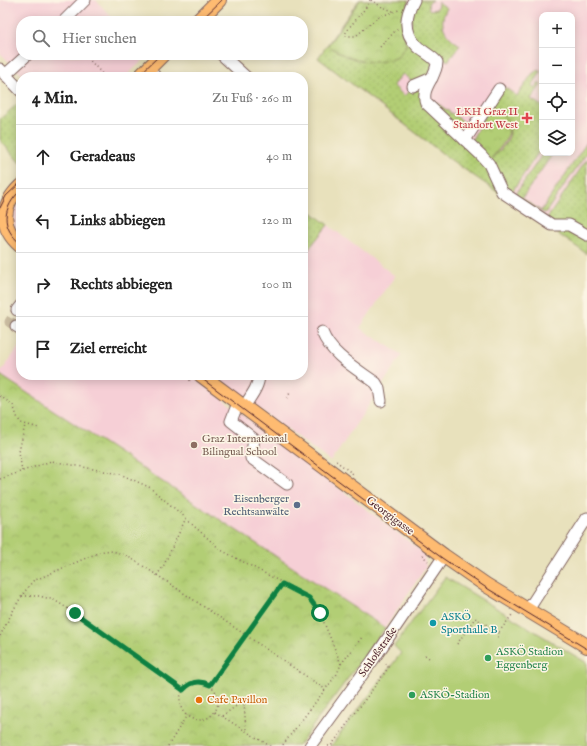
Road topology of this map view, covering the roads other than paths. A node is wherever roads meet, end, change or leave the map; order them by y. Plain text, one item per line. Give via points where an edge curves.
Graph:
1 (85, 0) edge
2 (219, 0) edge
3 (414, 0) edge
4 (69, 16) edge
5 (206, 16) edge
6 (20, 60) edge
7 (158, 60) edge
8 (227, 60) edge
9 (3, 72) edge
10 (150, 72) edge
11 (241, 72) edge
12 (432, 78) junction
13 (16, 86) edge
14 (413, 86) dead end
15 (499, 89) dead end
16 (465, 140) junction
17 (16, 190) edge
18 (4, 199) edge
19 (1, 213) edge
20 (587, 235) edge
21 (16, 243) edge
22 (322, 332) dead end
23 (208, 380) edge
24 (259, 380) edge
25 (381, 401) dead end
26 (241, 405) junction
27 (287, 484) dead end
28 (587, 518) edge
29 (444, 556) junction
30 (528, 610) junction
31 (587, 646) edge
32 (310, 746) edge

1 - 4 street
2 - 5 main road
3 - 12 street via 406,24 408,34 437,62
6 - 9 street
7 - 10 main road
8 - 11 street
9 - 13 street
12 - 14 street
12 - 16 street via 424,92 426,103
15 - 16 street
16 - 20 street via 489,164 502,192 552,225 569,225
17 - 18 main road
18 - 19 main road
19 - 21 main road via 6,233
22 - 25 street via 332,349 376,383
23 - 26 main road, Georgigasse
24 - 26 street via 254,392
26 - 27 street via 231,421 254,439 251,458
26 - 29 main road, Georgigasse
28 - 30 street
29 - 30 main road, Georgigasse
29 - 32 street, Schloßstraße
30 - 31 main road, Georgigasse

